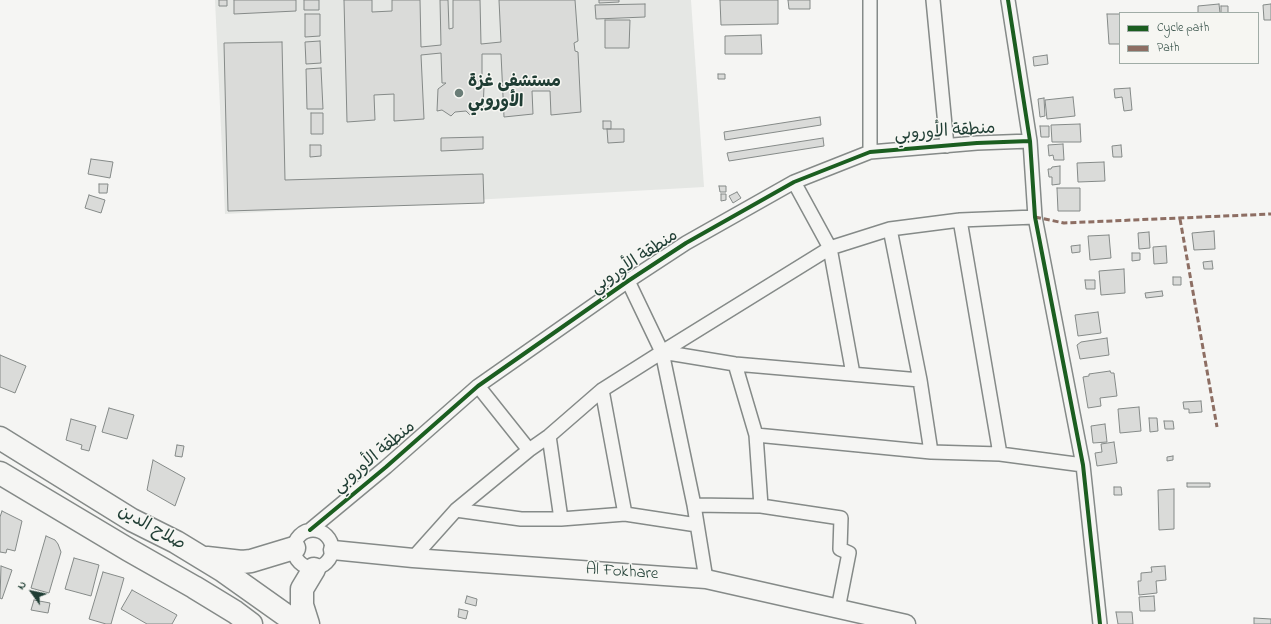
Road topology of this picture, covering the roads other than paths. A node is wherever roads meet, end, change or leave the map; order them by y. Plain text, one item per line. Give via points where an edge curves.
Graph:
1 (870, 0) edge
2 (933, 0) edge
3 (1008, 0) edge
4 (1030, 141) junction
5 (947, 146) junction
6 (870, 152) junction
7 (794, 182) junction
8 (1035, 217) junction
9 (960, 220) junction
10 (890, 229) junction
11 (830, 248) junction
12 (628, 282) junction
13 (662, 352) junction
14 (735, 364) junction
15 (853, 374) junction
16 (920, 380) junction
17 (478, 386) junction
18 (602, 390) junction
19 (756, 435) junction
20 (549, 436) junction
21 (0, 438) edge
22 (529, 450) junction
23 (931, 452) junction
24 (1000, 454) junction
25 (1083, 465) junction
26 (0, 473) edge
27 (694, 505) junction
28 (761, 506) junction
29 (456, 510) junction
30 (625, 514) junction
31 (561, 519) junction
32 (697, 526) junction
33 (310, 530) junction
34 (294, 548) junction
35 (333, 550) junction
36 (201, 557) junction
37 (413, 558) junction
38 (314, 568) junction
39 (706, 579) junction
40 (838, 609) junction
41 (251, 624) edge
42 (298, 624) edge
43 (308, 624) edge
44 (906, 624) edge
45 (1100, 624) edge

1 - 6 street
2 - 5 street
3 - 4 street
4 - 5 street, منطقة الأوروبي
4 - 8 street
5 - 6 street, منطقة الأوروبي
6 - 7 street, منطقة الأوروبي
7 - 11 street
7 - 12 street, منطقة الأوروبي via 686,243
8 - 9 street
8 - 25 street
9 - 10 street
9 - 24 street
10 - 11 street
10 - 16 street
11 - 13 street
11 - 15 street
12 - 13 street
12 - 17 street, منطقة الأوروبي
13 - 14 street
13 - 18 street
13 - 27 street
14 - 15 street
14 - 19 street
15 - 16 street
16 - 23 street
17 - 22 street
17 - 33 street, منطقة الأوروبي
18 - 20 street
18 - 30 street
19 - 23 street
19 - 28 street
20 - 22 street
20 - 31 street
21 - 36 highway, صلاح الدين via 132,520
22 - 29 street
23 - 24 street
24 - 25 street
25 - 45 street
26 - 41 highway, صلاح الدين via 236,612
27 - 28 street
27 - 32 street
28 - 40 street via 841,518 840,549 849,553
29 - 31 street via 521,520
29 - 37 street
30 - 31 street
30 - 32 street
32 - 39 street
33 - 34 street via 299,536
33 - 35 street via 323,532 328,536
34 - 36 highway via 242,562
34 - 38 street via 297,560 308,568
35 - 37 street, Al Fokhare
35 - 38 street via 326,564
36 - 42 highway, صلاح الدين
37 - 39 street, Al Fokhare
38 - 43 highway via 302,589 302,604
39 - 40 street, Al Fokhare
40 - 44 street, Al Fokhare

